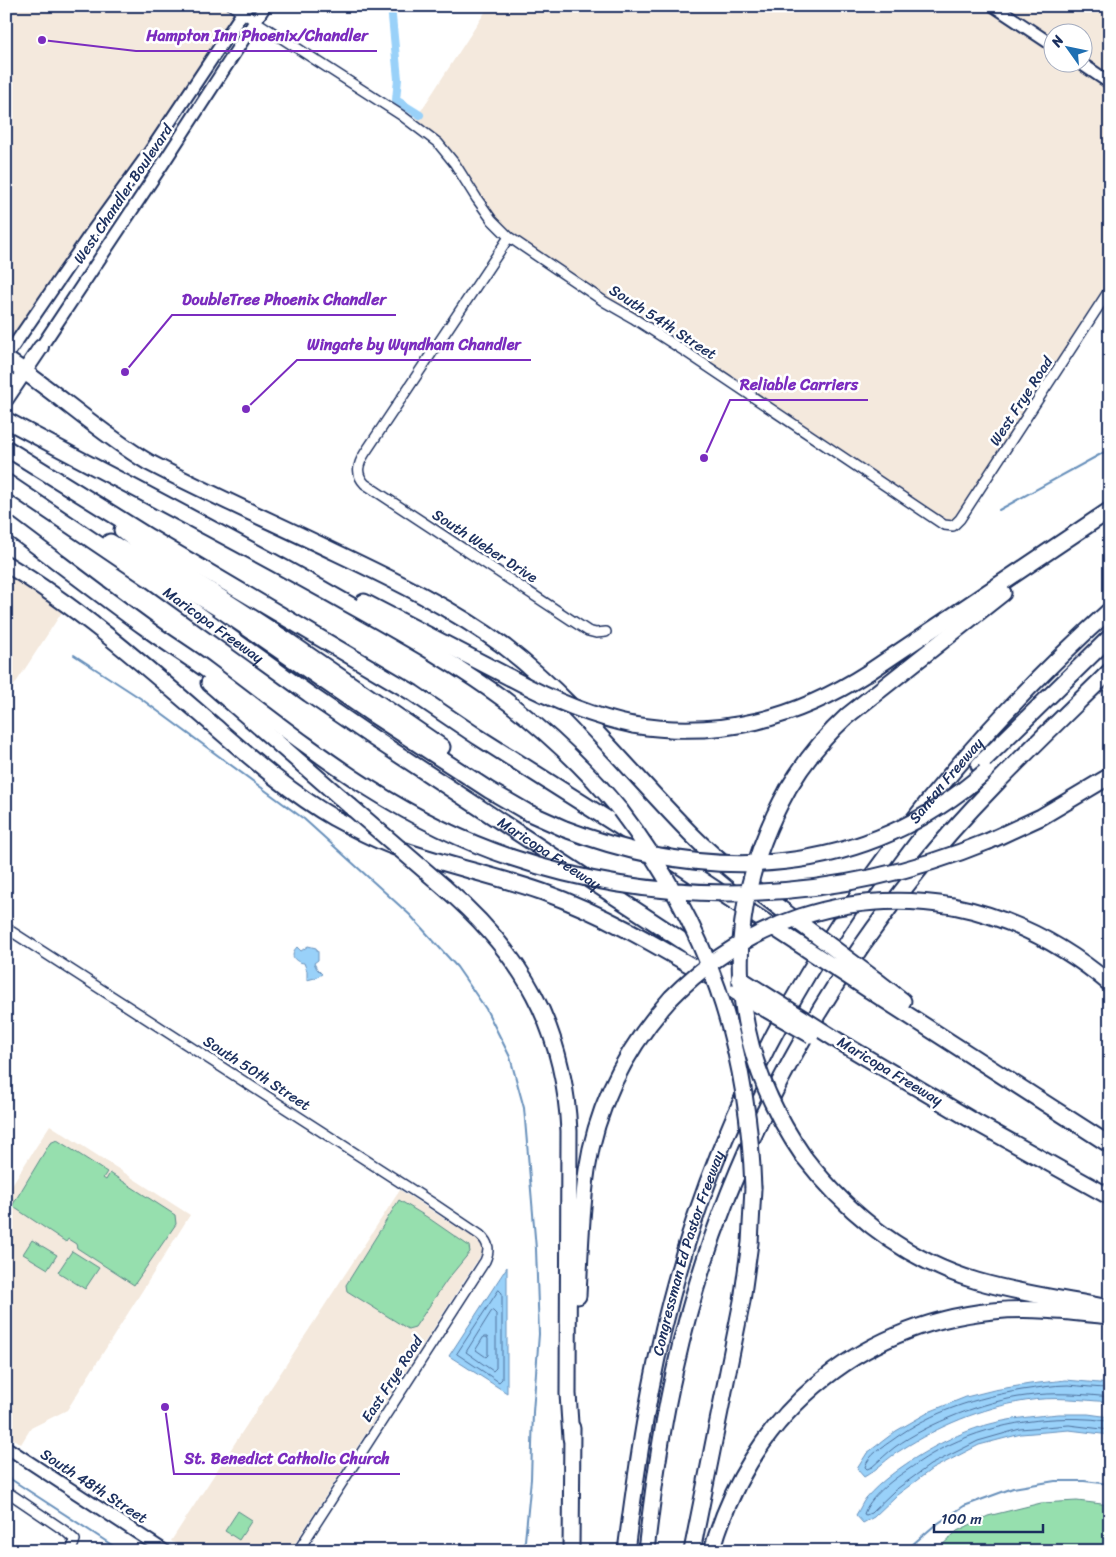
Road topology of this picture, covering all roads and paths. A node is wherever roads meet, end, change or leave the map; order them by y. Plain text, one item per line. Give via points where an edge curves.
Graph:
1 (232, 6) edge
2 (265, 6) edge
3 (994, 6) edge
4 (245, 10) edge
5 (255, 21) junction
6 (1044, 39) edge
7 (1094, 72) edge
8 (1110, 83) edge
9 (509, 237) junction
10 (1110, 289) edge
11 (41, 347) joint
12 (6, 358) edge
13 (25, 371) junction
14 (6, 399) edge
15 (6, 420) edge
16 (6, 448) edge
17 (6, 482) edge
18 (74, 491) junction
19 (38, 502) junction
20 (1110, 510) edge
21 (6, 523) edge
22 (953, 526) joint
23 (214, 529) junction
24 (1076, 533) junction
25 (6, 564) edge
26 (1110, 610) edge
27 (146, 628) junction
28 (606, 632) dead end
29 (1110, 637) edge
30 (1110, 649) edge
31 (1110, 671) edge
32 (982, 768) junction
33 (1110, 776) edge
34 (6, 928) edge
35 (808, 973) joint
36 (736, 984) junction
37 (1110, 984) edge
38 (872, 985) junction
39 (1110, 1145) edge
40 (1110, 1197) edge
41 (488, 1246) joint
42 (1110, 1308) edge
43 (1110, 1316) edge
44 (571, 1438) junction
45 (6, 1447) edge
46 (6, 1494) edge
47 (72, 1551) edge
48 (165, 1551) edge
49 (298, 1551) edge
50 (571, 1551) edge
51 (626, 1551) edge
52 (646, 1551) edge
53 (692, 1551) edge
54 (712, 1551) edge

1 - 4 street, South 54th Street
2 - 5 main road, West Chandler Boulevard
3 - 6 main road
4 - 5 street, South 54th Street
4 - 12 main road, West Chandler Boulevard
5 - 9 street, South 54th Street via 413,123 438,143 492,220
5 - 11 main road, West Chandler Boulevard
7 - 8 main road
9 - 22 street, South 54th Street via 944,525
9 - 28 street, South Weber Drive via 359,462 358,470 365,484 588,631
10 - 22 street, West Frye Road
11 - 13 main road, West Chandler Boulevard
12 - 13 highway
13 - 14 main road, West Chandler Boulevard
13 - 38 highway, bridge via 148,462 415,590 489,636 569,704 703,845
15 - 23 highway
16 - 18 highway
17 - 19 highway, Maricopa Freeway
18 - 32 highway, bridge via 143,547 285,639 483,776 525,801 597,832 683,851 736,855 796,852 838,843 888,825
18 - 38 highway, bridge via 412,693 773,927
19 - 32 highway, bridge via 134,556 238,622 490,790 527,812 605,843 647,854 726,864 762,864 808,858 842,851 916,821 952,798
19 - 36 highway, Maricopa Freeway via 309,694
20 - 24 highway
21 - 27 highway
23 - 24 highway, bridge via 262,550 581,711 633,725 685,730 762,720 836,692
23 - 53 highway, bridge via 445,661 494,692 557,743 620,810 651,854 698,938 721,998 745,1092 753,1188 745,1284
24 - 42 highway, bridge via 847,716 814,750 788,789 765,834 750,879 742,924 740,973 748,1032 774,1107 804,1158 863,1220 932,1264 967,1278 1006,1289
25 - 36 highway via 97,626 266,770 332,817 404,851 522,885 582,908
26 - 35 highway, Santan Freeway via 1026,690 938,788 866,882
27 - 33 highway, bridge via 344,773 427,822 510,857 570,875 630,886 693,893 746,894 801,890 864,880 930,863 990,841 1053,811
27 - 44 highway, bridge via 485,924 520,971 545,1017 560,1067 569,1131 568,1394
29 - 32 highway
30 - 32 highway
31 - 52 highway, Congressman Ed Pastor Freeway via 1006,773 934,851 884,914 825,1002 786,1070 750,1143 703,1266 681,1342 664,1420
34 - 41 street, South 50th Street via 449,1214 480,1235
35 - 51 highway, Congressman Ed Pastor Freeway via 778,1025 738,1109 686,1246 648,1400
36 - 40 highway, Maricopa Freeway, bridge via 837,1045
37 - 44 highway, bridge via 1069,953 1028,930 953,906 905,901 868,902 796,918 759,933 698,973 648,1024 623,1063 606,1100 592,1145 582,1221
38 - 39 highway
41 - 49 street, East Frye Road via 485,1261
43 - 54 highway via 1032,1310 980,1312 928,1324 864,1351 808,1392 763,1441 742,1474
44 - 50 highway
45 - 48 main road, South 48th Street
46 - 47 street via 12,1494 65,1531 75,1540

